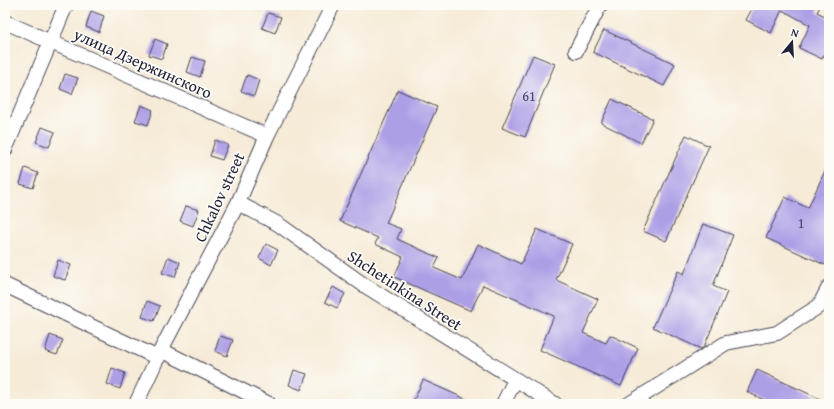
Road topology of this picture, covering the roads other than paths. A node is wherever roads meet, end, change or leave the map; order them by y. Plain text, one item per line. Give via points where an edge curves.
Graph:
1 (66, 5) edge
2 (333, 5) edge
3 (600, 5) edge
4 (5, 22) edge
5 (51, 41) junction
6 (576, 51) dead end
7 (266, 136) junction
8 (5, 150) edge
9 (238, 203) junction
10 (5, 285) edge
11 (829, 287) edge
12 (824, 308) edge
13 (160, 354) junction
14 (515, 380) junction
15 (136, 404) edge
16 (269, 404) edge
17 (503, 404) edge
18 (555, 404) edge
19 (629, 404) edge

1 - 5 street
2 - 7 street, Chkalov street
3 - 6 street
4 - 5 street, улица Дзержинского
5 - 7 street, улица Дзержинского
5 - 8 street
7 - 9 street, Chkalov street
9 - 13 street, Chkalov street
9 - 14 street, Shchetinkina Street via 278,224 364,285
10 - 13 street
11 - 12 street
12 - 19 street via 777,333 726,343
13 - 15 street, Chkalov street
13 - 16 street
14 - 17 street
14 - 18 street, Shchetinkina Street

